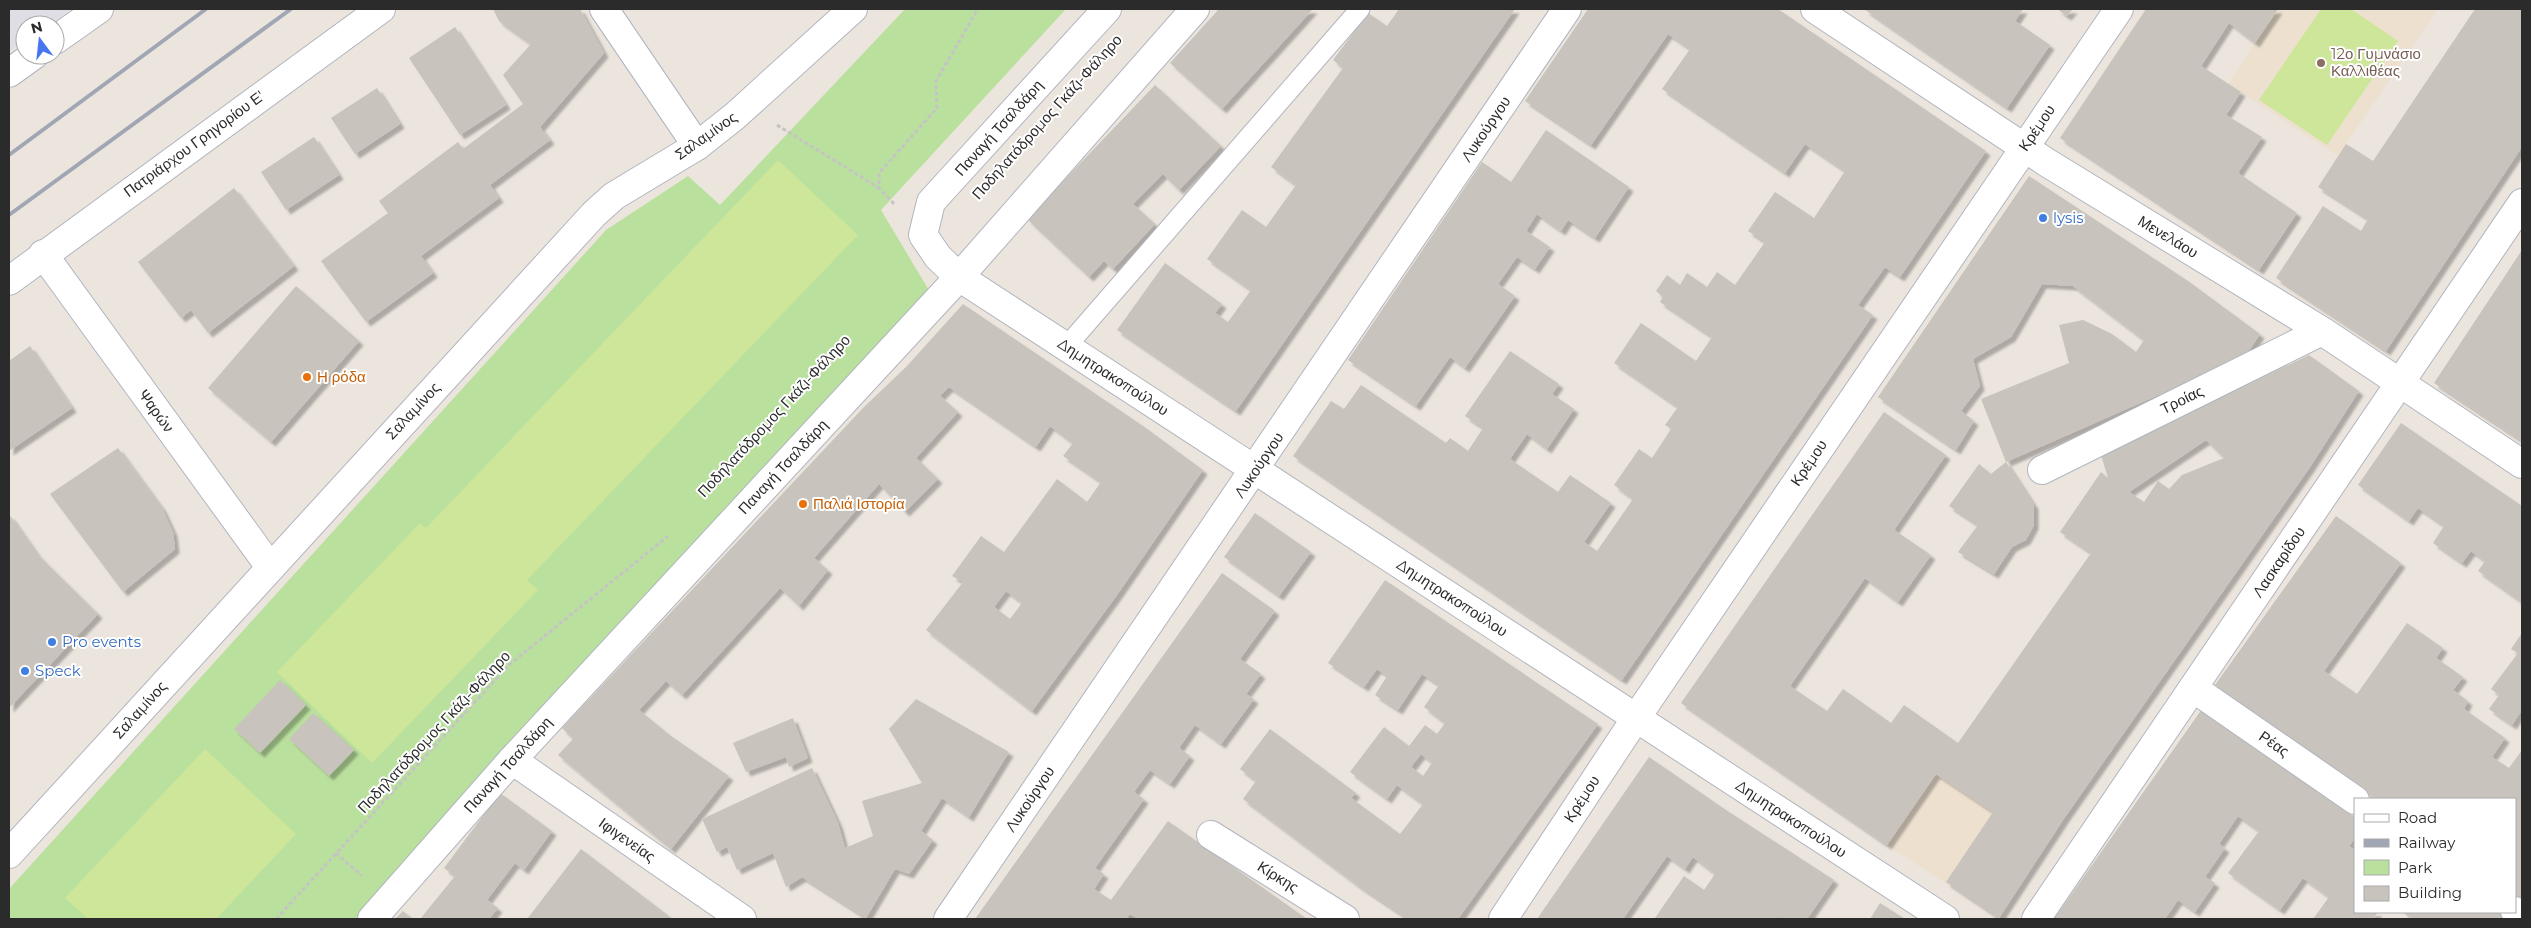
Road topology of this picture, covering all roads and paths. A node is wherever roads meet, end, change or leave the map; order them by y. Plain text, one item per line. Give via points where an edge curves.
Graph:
1 (99, 9) edge
2 (381, 9) edge
3 (604, 9) edge
4 (853, 9) edge
5 (978, 9) edge
6 (1107, 9) edge
7 (1195, 9) edge
8 (1360, 9) edge
9 (1567, 9) edge
10 (1815, 9) edge
11 (2119, 9) edge
12 (65, 33) edge
13 (20, 65) edge
14 (9, 73) edge
15 (747, 106) junction
16 (697, 146) junction
17 (2024, 147) junction
18 (879, 188) junction
19 (2522, 204) edge
20 (923, 235) junction
21 (43, 254) junction
22 (959, 277) junction
23 (9, 281) edge
24 (2322, 331) junction
25 (1066, 347) junction
26 (2400, 383) junction
27 (2522, 464) edge
28 (1255, 470) junction
29 (2042, 470) dead end
30 (671, 533) dead end
31 (270, 567) junction
32 (2193, 688) junction
33 (1636, 718) junction
34 (512, 760) junction
35 (2354, 799) edge
36 (1211, 835) dead end
37 (9, 854) edge
38 (276, 919) edge
39 (372, 919) edge
40 (742, 919) edge
41 (948, 919) edge
42 (1345, 919) edge
43 (1503, 919) edge
44 (1945, 919) edge
45 (2036, 919) edge

1 - 12 street
2 - 21 street, Πατριάρχου Γρηγορίου Ε'
3 - 16 street
4 - 15 street, Σαλαμίνος
5 - 18 path via 936,81 937,108 879,173
6 - 20 street, Παναγή Τσαλδάρη via 931,202
7 - 22 street, Παναγή Τσαλδάρη
8 - 25 lane
9 - 28 street, Λυκούργου
10 - 17 street, Μενελάου
11 - 17 street, Κρέμου
13 - 14 street
15 - 16 street, Σαλαμίνος
15 - 18 path
16 - 31 street, Σαλαμίνος via 642,177 594,214
17 - 24 street, Μενελάου
17 - 33 street, Κρέμου
18 - 20 path
19 - 26 street, Λασκαρίδου
20 - 22 street via 938,257
21 - 23 street, Πατριάρχου Γρηγορίου Ε'
21 - 31 street, Ψαρών
22 - 25 street, Δημητρακοπούλου
22 - 34 street, Παναγή Τσαλδάρη
24 - 26 street, Μενελάου
24 - 29 street, Τροίας
25 - 28 street, Δημητρακοπούλου
26 - 27 street, Μενελάου
26 - 32 street, Λασκαρίδου
28 - 33 street, Δημητρακοπούλου
28 - 41 street, Λυκούργου
30 - 38 path, Ποδηλατόδρομος Γκάζι-Φάληρο via 509,665
31 - 37 street, Σαλαμίνος
32 - 35 street, Ρέας
32 - 45 street, Λασκαρίδου
33 - 43 street, Κρέμου
33 - 44 street, Δημητρακοπούλου
34 - 39 street, Παναγή Τσαλδάρη
34 - 40 street, Ιφιγενείας
36 - 42 street, Κίρκης

